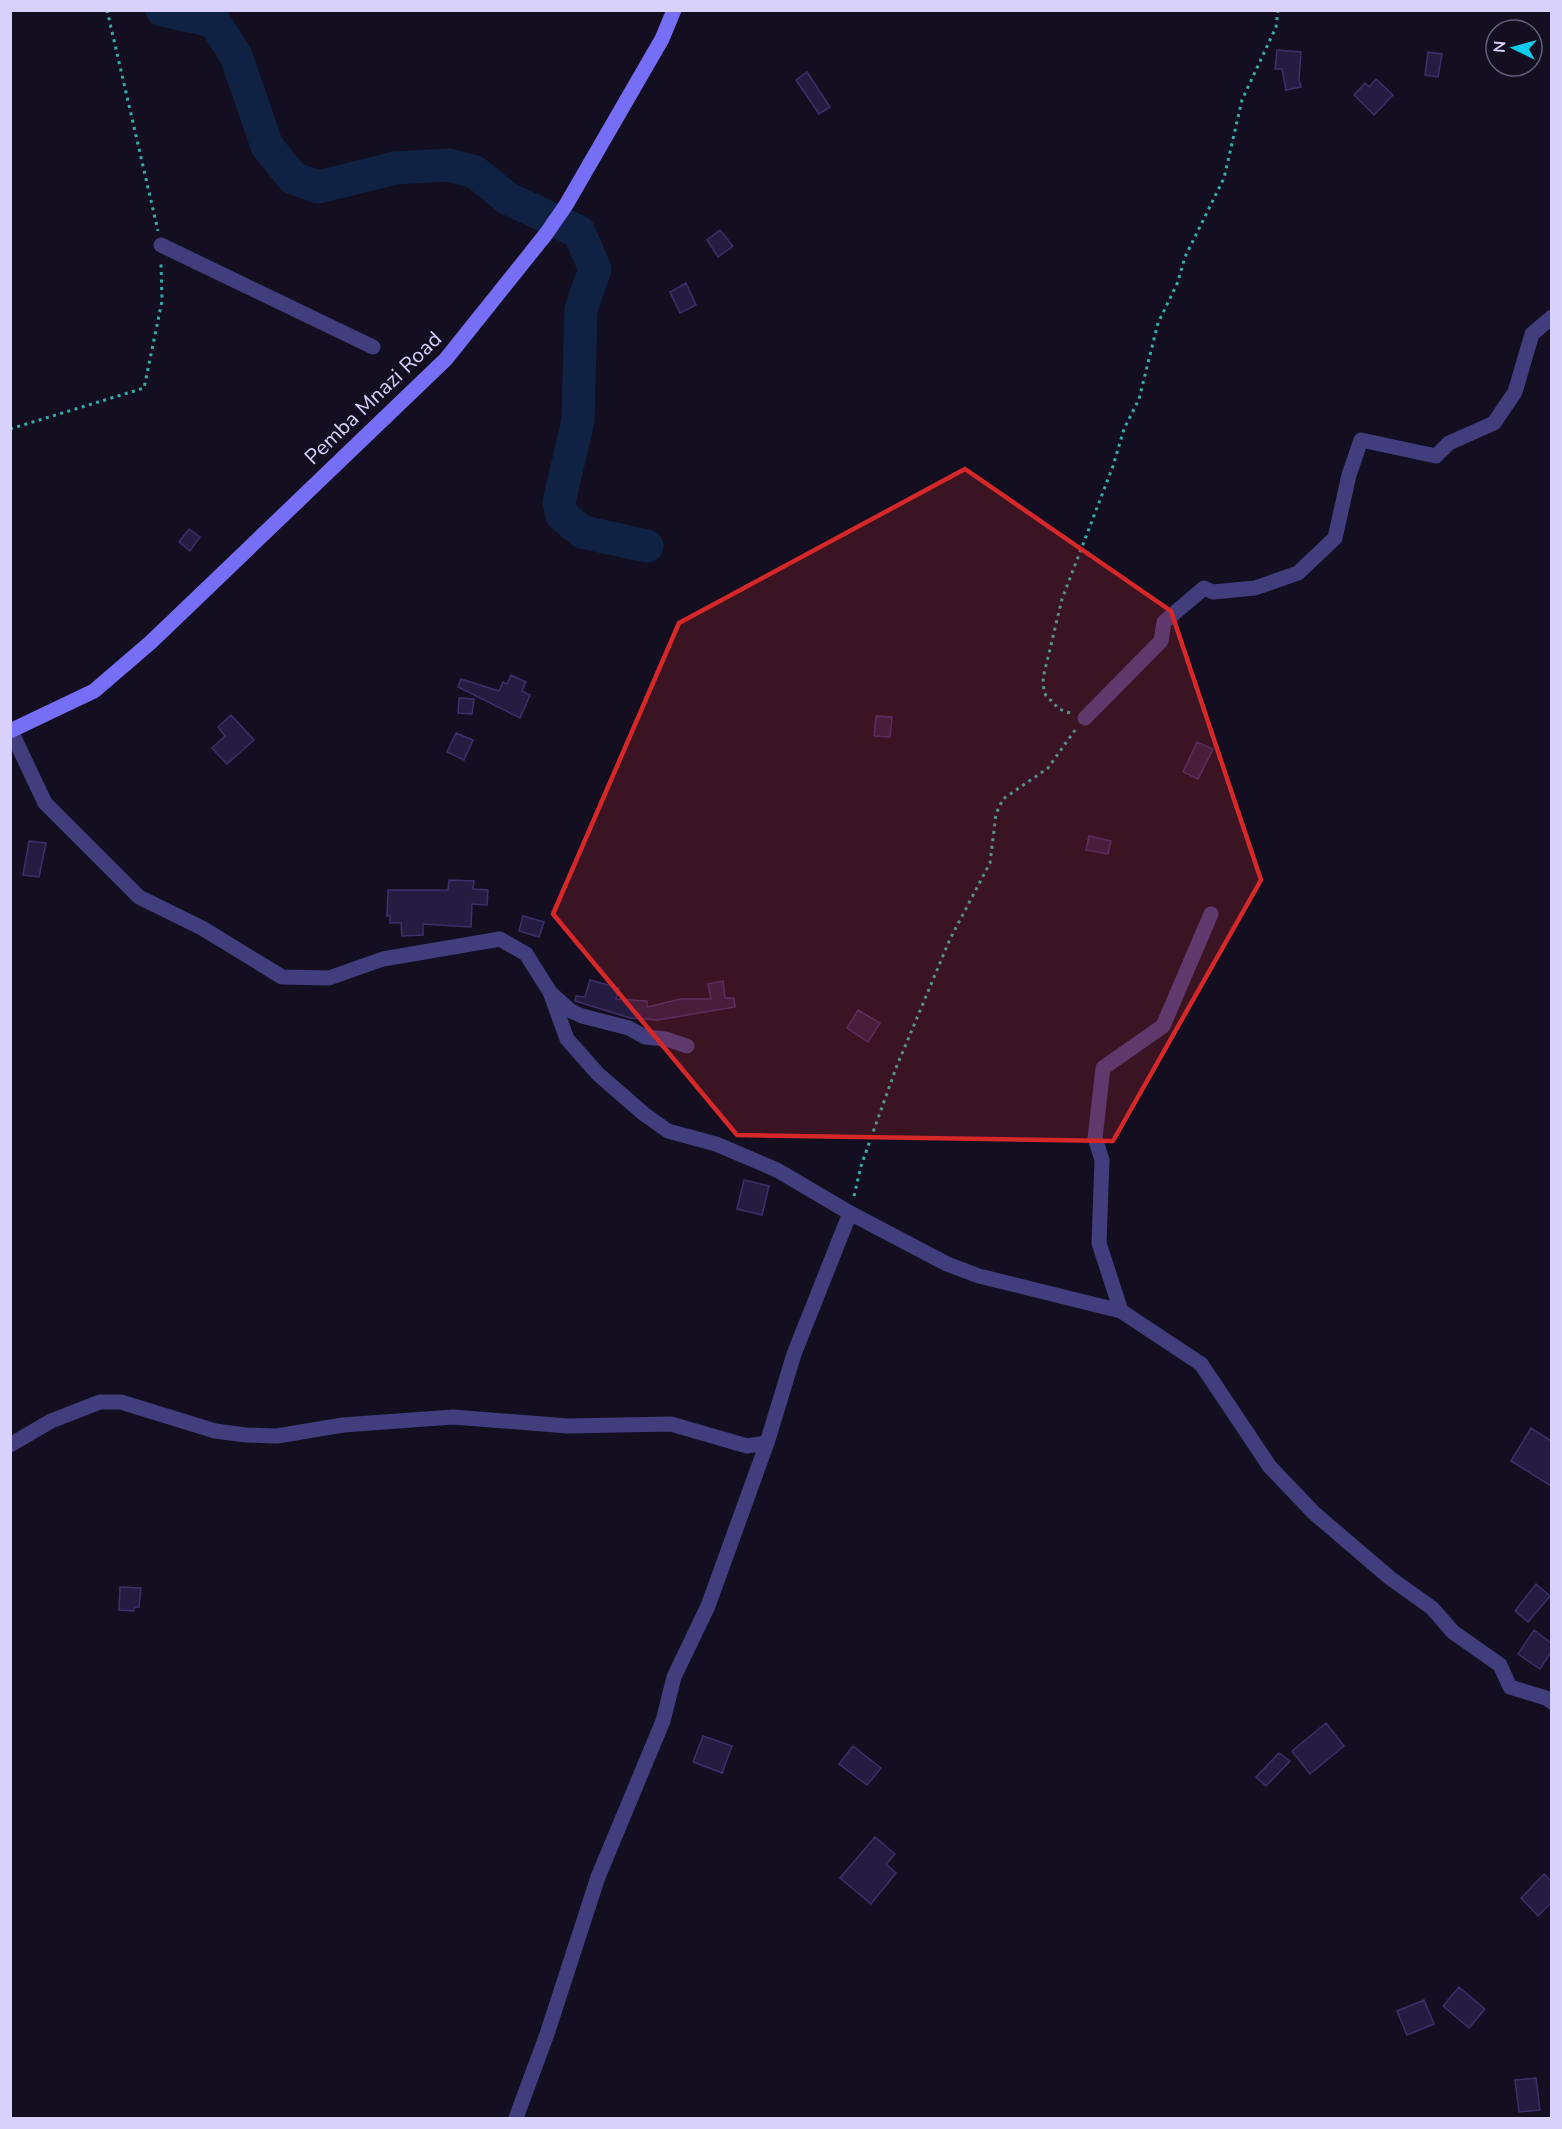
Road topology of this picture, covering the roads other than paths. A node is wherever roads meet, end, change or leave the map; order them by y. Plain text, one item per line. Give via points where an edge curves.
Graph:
1 (672, 11) edge
2 (161, 245) road end
3 (1551, 317) edge
4 (373, 347) dead end
5 (1084, 718) road end
6 (11, 731) edge
7 (1211, 914) dead end
8 (550, 992) junction
9 (687, 1046) dead end
10 (850, 1213) junction
11 (1121, 1311) junction
12 (767, 1443) junction
13 (10, 1444) edge
14 (1551, 1702) edge
15 (516, 2118) edge

1 - 6 main road, Pemba Mnazi Road via 662,39 566,205 446,359 94,692
2 - 4 street
3 - 5 street via 1533,334 1515,392 1494,423 1449,443 1436,456 1361,440 1335,538 1298,573 1255,588 1213,592 1204,588 1164,622 1161,641
6 - 8 street via 45,804 139,897 202,927 282,977 329,978 383,958 500,939 526,954
7 - 11 street via 1163,1026 1103,1068 1095,1138 1102,1160 1099,1243
8 - 9 street via 582,1016
8 - 10 street via 567,1040 598,1074 644,1114 668,1131 716,1144 777,1170
10 - 11 street via 946,1264 979,1276
10 - 12 street via 794,1354
11 - 14 street via 1201,1364 1270,1467 1314,1514 1432,1608 1453,1632 1500,1665 1510,1687
12 - 13 street via 747,1446 671,1424 568,1426 453,1417 343,1425 277,1436 246,1435 215,1431 120,1402 100,1402 51,1421
12 - 15 street via 708,1606 674,1677 663,1721 598,1877

